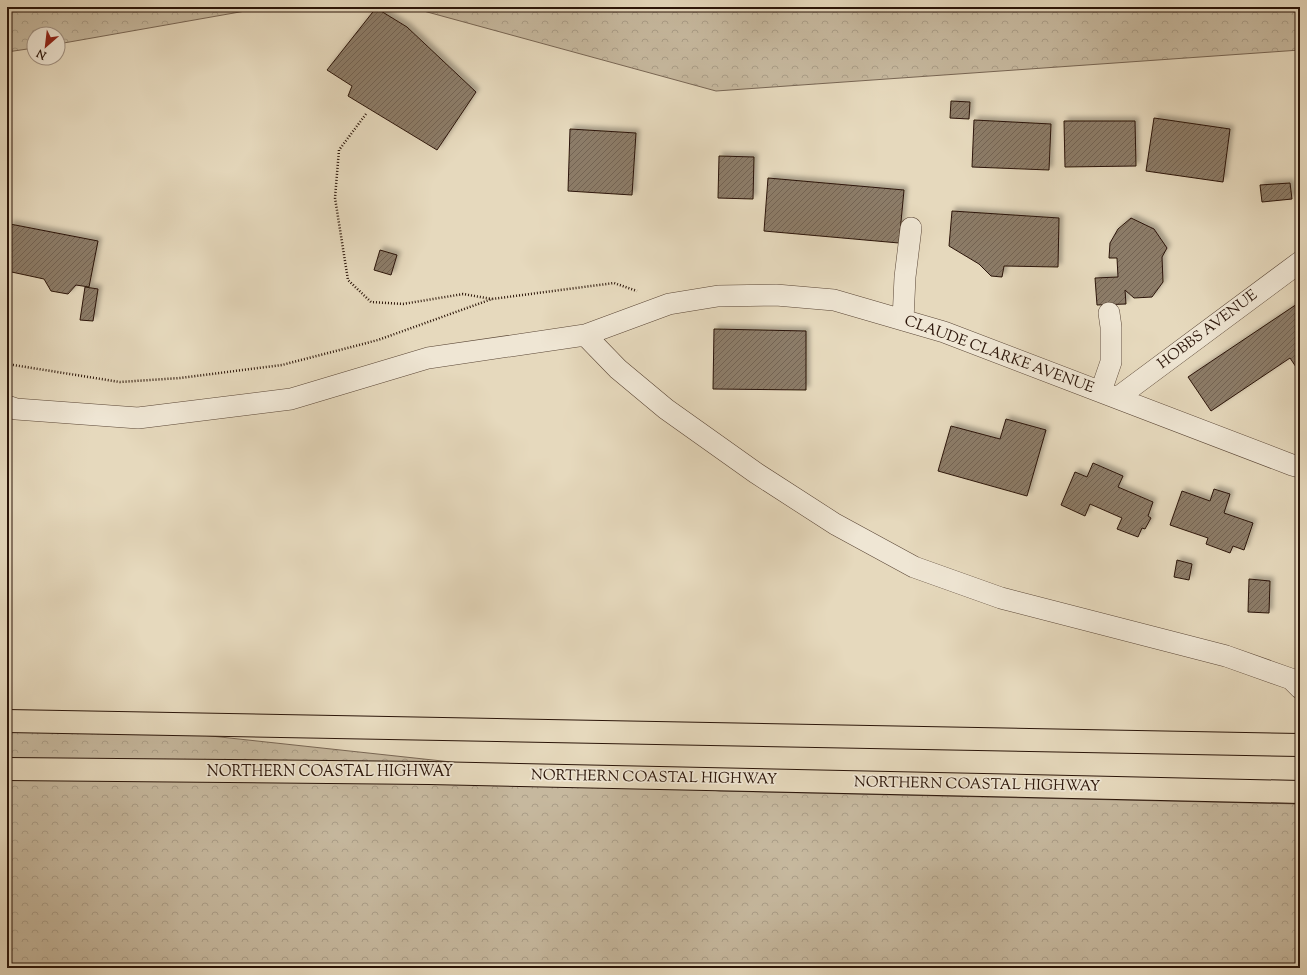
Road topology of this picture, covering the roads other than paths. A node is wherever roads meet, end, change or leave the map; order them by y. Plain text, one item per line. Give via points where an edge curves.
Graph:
1 (911, 228) dead end
2 (1300, 262) edge
3 (1109, 313) dead end
4 (903, 320) junction
5 (585, 335) junction
6 (1109, 395) junction
7 (7, 406) edge
8 (1300, 466) edge
9 (1300, 688) edge
10 (7, 721) edge
11 (1300, 745) edge
12 (7, 769) edge
13 (1300, 792) edge

1 - 4 street
2 - 6 street, HOBBS AVENUE
3 - 6 street
4 - 5 street, CLAUDE CLARKE AVENUE via 834,300 776,294 718,296 669,304
4 - 6 street, CLAUDE CLARKE AVENUE via 944,332
5 - 7 street, CLAUDE CLARKE AVENUE via 428,358 291,399 138,418 16,409
5 - 9 street via 618,369 666,409 756,474 835,524 914,567 1001,598 1226,656 1291,679
6 - 8 street, CLAUDE CLARKE AVENUE
10 - 11 highway
12 - 13 highway, NORTHERN COASTAL HIGHWAY via 429,773

